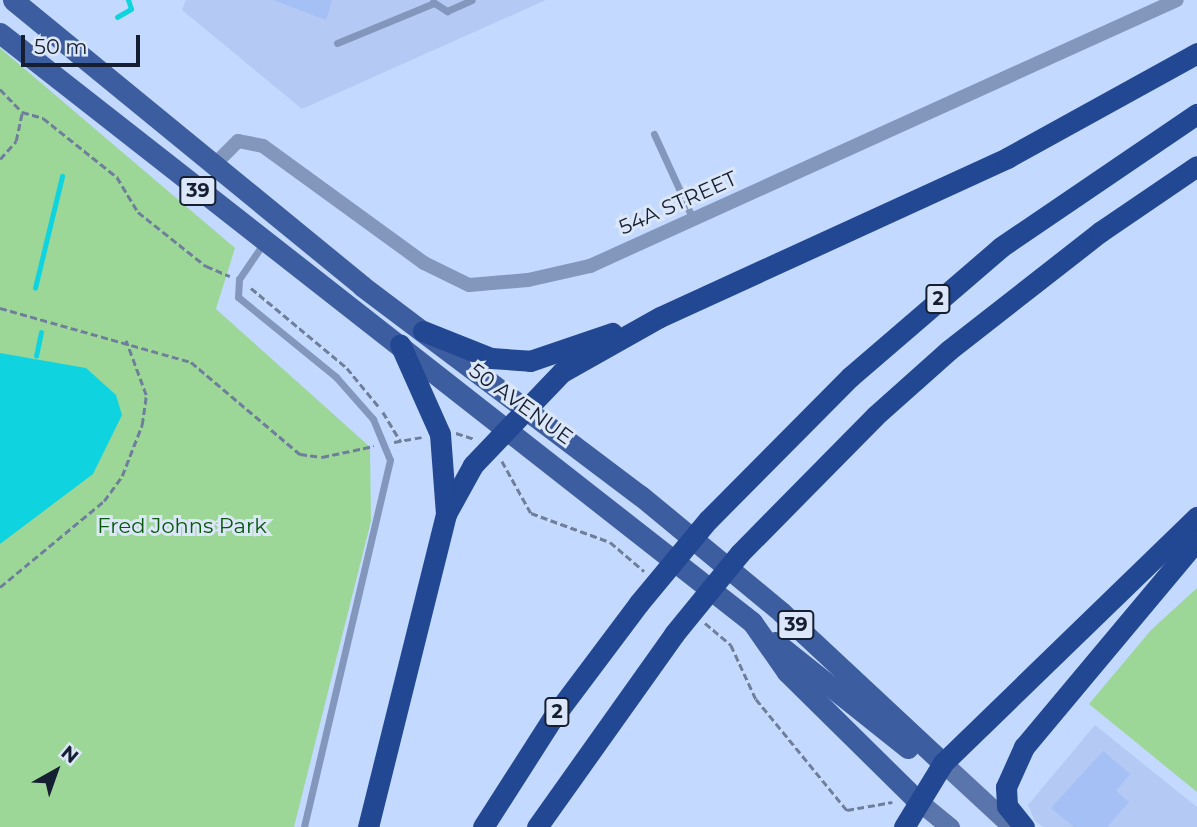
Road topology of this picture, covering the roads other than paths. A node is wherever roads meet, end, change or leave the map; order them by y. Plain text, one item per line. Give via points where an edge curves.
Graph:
1 (13, 0) edge
2 (1177, 0) edge
3 (469, 1) edge
4 (433, 2) edge
5 (0, 33) edge
6 (338, 43) dead end
7 (1197, 53) edge
8 (1197, 114) edge
9 (654, 134) dead end
10 (214, 166) junction
11 (1197, 166) edge
12 (693, 219) junction
13 (264, 243) junction
14 (660, 317) junction
15 (423, 331) junction
16 (400, 344) junction
17 (527, 407) junction
18 (506, 428) junction
19 (641, 496) junction
20 (446, 514) junction
21 (1197, 517) edge
22 (1197, 540) edge
23 (752, 622) junction
24 (943, 763) junction
25 (917, 800) junction
26 (304, 827) edge
27 (368, 827) edge
28 (483, 827) edge
29 (537, 827) edge
30 (904, 827) edge
31 (950, 827) edge
32 (1012, 827) edge
33 (1024, 827) edge

1 - 10 main road, 50 AVENUE / 39
2 - 12 street, 54A STREET
3 - 4 lane via 447,11
4 - 6 lane
5 - 13 main road, 50 AVENUE / 39
7 - 14 highway via 1007,158
8 - 28 highway, 2, bridge via 1001,247 850,377 708,520 639,603 552,719
9 - 12 lane
10 - 12 street, 54A STREET via 238,141 262,146 424,263 470,285 528,280 590,265
10 - 15 main road, 50 AVENUE / 39
11 - 29 highway, 2, bridge via 1100,232 949,350 875,416 740,553 674,634
13 - 16 main road, 50 AVENUE / 39
13 - 26 lane via 239,279 238,297 336,377 373,419 390,460
14 - 15 highway via 530,361 491,358
14 - 17 highway via 562,372
15 - 17 main road, 50 AVENUE / 39
16 - 18 main road, 50 AVENUE / 39
16 - 20 highway via 440,433
17 - 18 highway
17 - 19 main road, 50 AVENUE / 39
18 - 19 main road via 534,426
18 - 20 highway via 472,465
18 - 23 main road, 50 AVENUE / 39
19 - 24 main road, 50 AVENUE / 39 via 781,612
20 - 27 highway
21 - 24 highway
22 - 33 highway via 1024,747 1006,787 1007,806
23 - 24 main road via 884,731 921,757
23 - 25 main road, 50 AVENUE / 39 via 787,672
24 - 25 highway
24 - 32 main road, 50 AVENUE / 39
25 - 30 highway
25 - 31 main road, 50 AVENUE / 39

